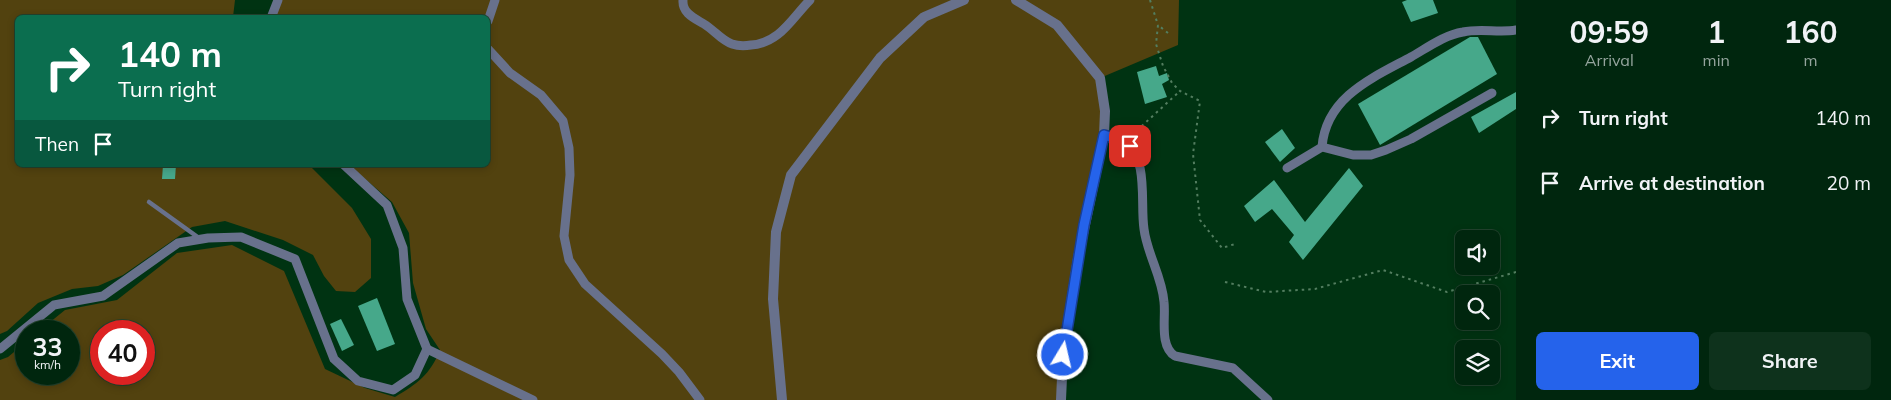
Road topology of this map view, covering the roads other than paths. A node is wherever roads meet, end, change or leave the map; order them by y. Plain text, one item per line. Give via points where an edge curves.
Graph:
1 (278, 0) edge
2 (495, 0) edge
3 (683, 0) edge
4 (810, 0) edge
5 (964, 0) edge
6 (1016, 0) edge
7 (272, 15) edge
8 (490, 15) edge
9 (1516, 30) edge
10 (490, 51) edge
11 (1492, 93) dead end
12 (1104, 135) junction
13 (1322, 148) junction
14 (346, 167) edge
15 (1287, 168) dead end
16 (149, 202) dead end
17 (200, 239) junction
18 (426, 349) junction
19 (0, 350) edge
20 (533, 400) edge
21 (700, 400) edge
22 (782, 400) edge
23 (1061, 400) edge
24 (1268, 400) edge

1 - 7 street
2 - 8 street
3 - 4 street via 689,15 726,41 742,46 772,40
5 - 22 street via 924,17 880,58 791,175 776,232 773,299
6 - 12 street via 1057,25 1100,78 1106,111
9 - 13 street via 1471,30 1449,35 1359,86 1330,119 1323,134
10 - 21 street via 510,73 542,94 563,121 570,175 564,236 572,266 599,298 679,372
11 - 13 street via 1411,139 1371,155 1352,155
12 - 23 street via 1078,258 1063,355
12 - 24 street via 1124,141 1134,152 1140,170 1144,229 1163,290 1167,348 1175,356 1233,368
13 - 15 street
14 - 18 street via 387,205 403,248 407,299
16 - 17 lane
17 - 18 street via 241,237 295,259 334,359 358,381 393,390 415,375
17 - 19 street via 178,243 103,296 54,305
18 - 20 street

